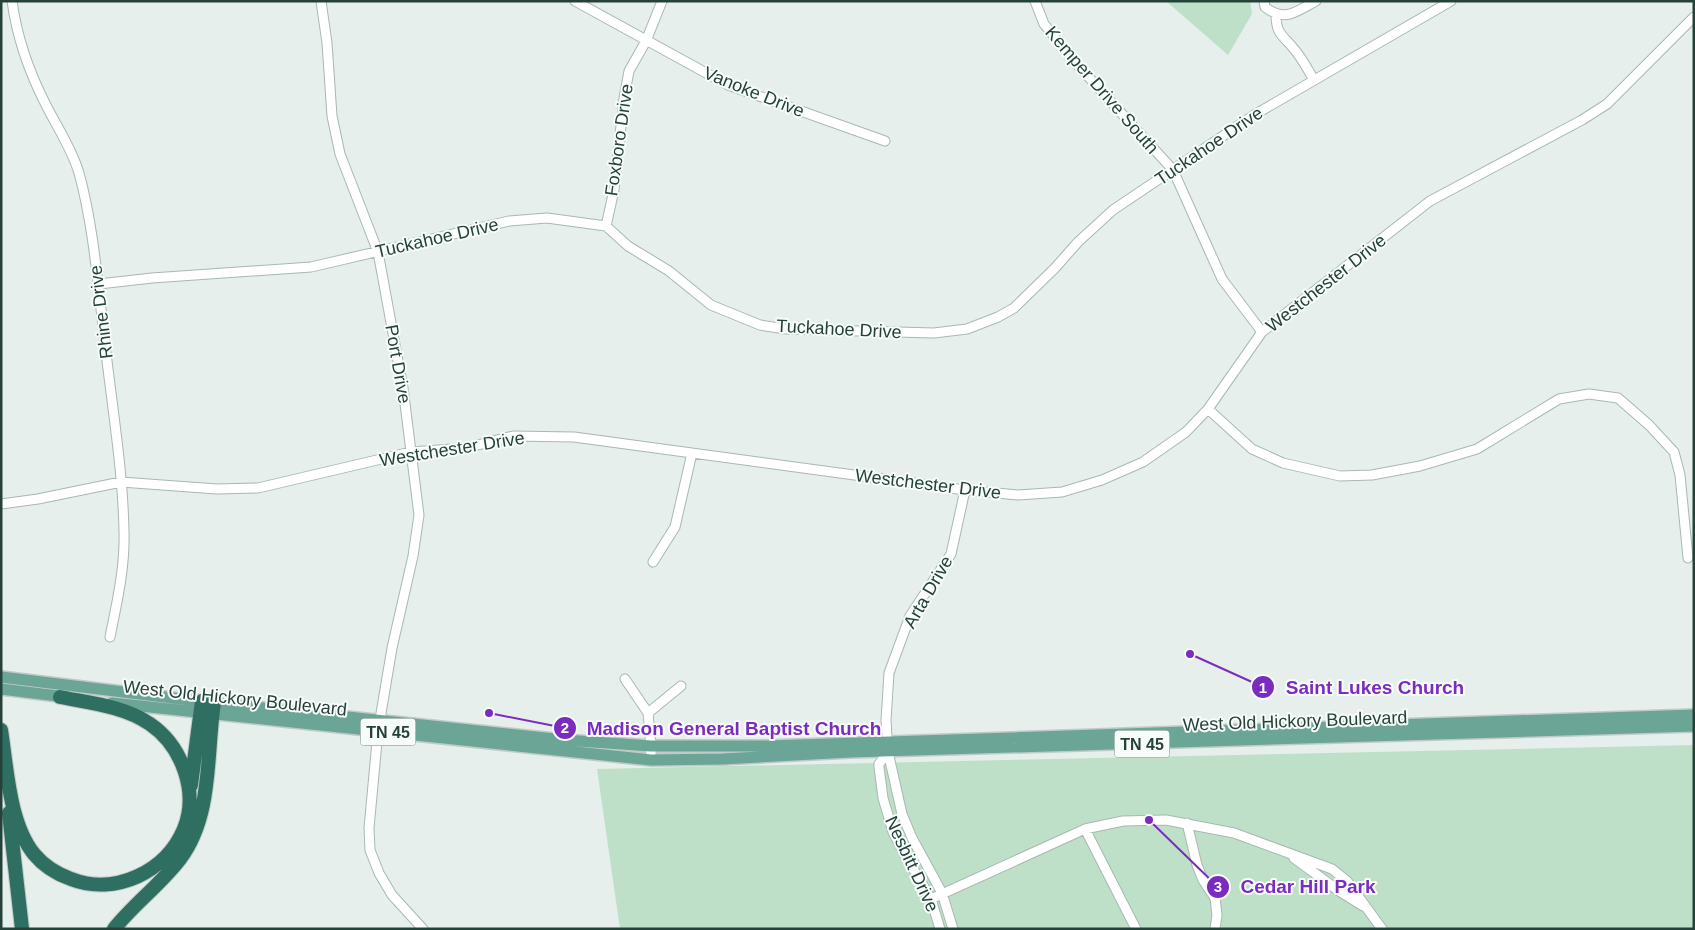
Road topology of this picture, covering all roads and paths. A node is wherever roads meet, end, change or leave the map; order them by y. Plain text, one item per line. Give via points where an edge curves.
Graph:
1 (12, 1) edge
2 (321, 1) edge
3 (576, 1) edge
4 (662, 1) edge
5 (1035, 1) edge
6 (1264, 1) edge
7 (1316, 1) edge
8 (1451, 1) edge
9 (1276, 14) junction
10 (1694, 17) edge
11 (646, 41) junction
12 (1314, 80) junction
13 (885, 142) dead end
14 (1173, 170) junction
15 (606, 226) junction
16 (378, 252) junction
17 (99, 284) junction
18 (1262, 332) junction
19 (1208, 409) junction
20 (412, 452) junction
21 (692, 453) junction
22 (121, 482) junction
23 (965, 490) junction
24 (1, 504) edge
25 (1688, 558) dead end
26 (653, 562) dead end
27 (110, 637) dead end
28 (1, 677) edge
29 (625, 679) dead end
30 (681, 686) dead end
31 (35, 688) junction
32 (1, 689) edge
33 (60, 697) junction
34 (207, 708) junction
35 (648, 713) junction
36 (1694, 715) edge
37 (378, 726) junction
38 (1694, 726) edge
39 (1, 730) edge
40 (1, 740) edge
41 (651, 746) junction
42 (887, 747) junction
43 (651, 760) junction
44 (188, 811) junction
45 (1187, 823) junction
46 (1085, 829) junction
47 (1280, 849) junction
48 (942, 893) junction
49 (931, 899) junction
50 (1368, 909) junction
51 (22, 929) edge
52 (114, 929) edge
53 (423, 929) edge
54 (940, 929) edge
55 (953, 929) edge
56 (1136, 929) edge
57 (1215, 929) edge
58 (1382, 929) edge

1 - 17 street, Rhine Drive via 26,61 78,171
2 - 16 street, Port Drive via 338,147
3 - 11 street, Vanoke Drive
4 - 11 street, Foxboro Drive
5 - 14 street, Kemper Drive South via 1044,24 1074,61
6 - 9 street via 1265,7
7 - 9 street via 1288,15
8 - 12 street, Tuckahoe Drive
9 - 12 street via 1280,34
10 - 18 street, Westchester Drive via 1607,104 1430,201
11 - 13 street, Vanoke Drive via 728,85
11 - 15 street, Foxboro Drive via 629,71 614,190
12 - 14 street, Tuckahoe Drive via 1254,115
14 - 15 street, Tuckahoe Drive via 1112,210 1014,308 967,329 934,333 785,329 760,325 711,305 669,271 628,246
14 - 18 street, Kemper Drive South via 1222,279
15 - 16 street, Tuckahoe Drive via 547,218 509,221
16 - 17 street, Tuckahoe Drive via 311,267
16 - 20 street, Port Drive
17 - 22 street, Rhine Drive
18 - 19 street, Westchester Drive
19 - 23 street, Westchester Drive via 1186,432 1160,451 1102,480 1062,492 1018,495
19 - 25 street via 1252,449 1283,463 1340,476 1372,475 1412,468 1477,449 1559,399 1589,394 1618,398 1674,452 1680,475
20 - 21 street, Westchester Drive via 466,448 512,436 574,436
20 - 22 street, Westchester Drive via 258,488 217,489
20 - 37 street, Port Drive via 419,515
21 - 23 street, Westchester Drive
21 - 26 street via 675,527
22 - 24 street, Westchester Drive
22 - 27 street, Rhine Drive via 124,533 121,584
23 - 42 street, Arta Drive via 951,554 910,616 889,673
28 - 31 main road, West Old Hickory Boulevard / TN 45
29 - 35 street
30 - 35 street
31 - 32 main road, West Old Hickory Boulevard / TN 45
31 - 33 main road, West Old Hickory Boulevard / TN 45
31 - 34 main road, West Old Hickory Boulevard / TN 45
33 - 34 main road, West Old Hickory Boulevard / TN 45
33 - 44 highway via 115,708 149,723 160,732 183,767 189,789
34 - 37 main road, West Old Hickory Boulevard / TN 45
34 - 44 highway
34 - 52 highway via 202,810 193,837 179,860
35 - 41 street
36 - 42 main road, West Old Hickory Boulevard / TN 45
37 - 41 main road, West Old Hickory Boulevard / TN 45
37 - 43 main road, West Old Hickory Boulevard / TN 45
37 - 53 street, Port Drive via 370,850 392,895
38 - 42 main road, West Old Hickory Boulevard / TN 45
39 - 44 highway via 22,832 41,862 69,878 101,885 144,874 167,856 178,841
40 - 51 highway
41 - 42 main road, West Old Hickory Boulevard / TN 45
41 - 43 street
42 - 43 main road, West Old Hickory Boulevard / TN 45 via 723,759
42 - 48 street, Nesbitt Drive via 906,826
42 - 49 street, Nesbitt Drive via 880,764 885,807 899,844
45 - 46 street via 1138,820
45 - 47 street via 1234,833
45 - 57 street via 1197,865 1215,898
46 - 48 street
46 - 56 street
47 - 50 street
47 - 50 street via 1339,873
48 - 49 street
48 - 55 street, Nesbitt Drive
49 - 54 street, Nesbitt Drive
50 - 58 street

